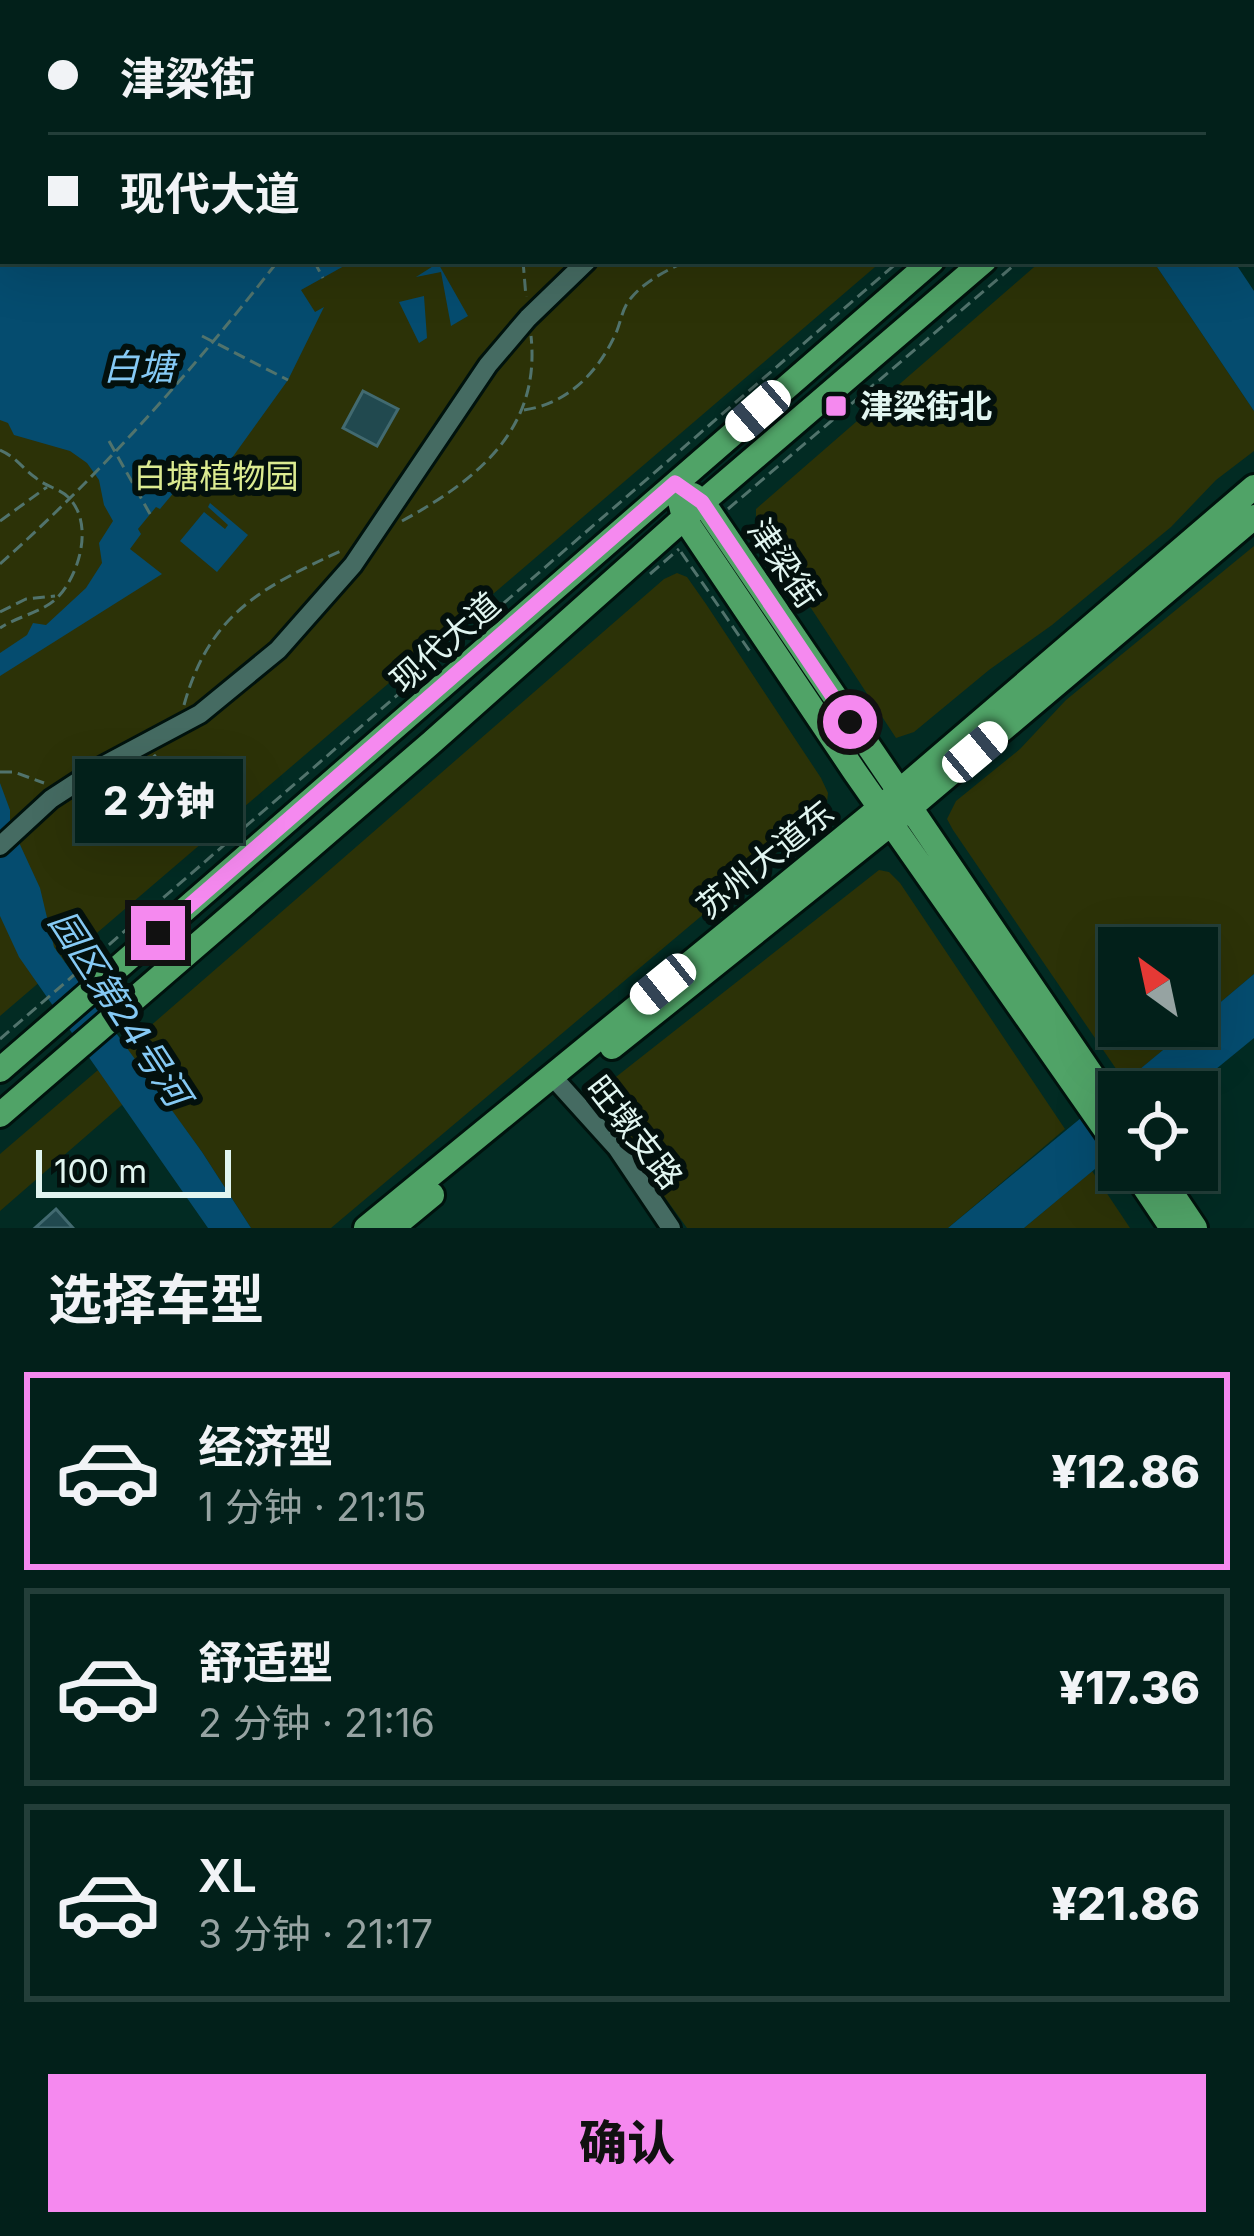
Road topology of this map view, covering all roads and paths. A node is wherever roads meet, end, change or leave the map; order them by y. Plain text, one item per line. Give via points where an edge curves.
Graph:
1 (276, 264) edge
2 (316, 264) edge
3 (523, 264) edge
4 (584, 264) edge
5 (681, 264) edge
6 (896, 264) edge
7 (929, 264) edge
8 (980, 264) edge
9 (323, 278) dead end
10 (528, 318) junction
11 (202, 336) dead end
12 (214, 342) junction
13 (287, 380) dead end
14 (524, 410) junction
15 (109, 440) dead end
16 (0, 450) edge
17 (116, 452) junction
18 (675, 483) junction
19 (49, 487) junction
20 (1254, 487) edge
21 (69, 499) junction
22 (693, 510) junction
23 (150, 514) dead end
24 (1254, 517) edge
25 (0, 521) edge
26 (373, 537) junction
27 (0, 564) edge
28 (58, 596) junction
29 (0, 612) edge
30 (0, 628) edge
31 (173, 730) junction
32 (0, 772) edge
33 (62, 791) junction
34 (895, 808) junction
35 (0, 846) edge
36 (82, 984) junction
37 (51, 1010) junction
38 (0, 1039) edge
39 (0, 1070) edge
40 (556, 1081) junction
41 (1098, 1095) edge
42 (0, 1115) edge
43 (1147, 1191) edge
44 (1170, 1191) edge
45 (366, 1228) edge
46 (392, 1228) edge
47 (671, 1228) edge
48 (1172, 1228) edge
49 (1195, 1228) edge

1 - 12 path
2 - 9 path
3 - 10 path
4 - 10 street
5 - 14 path via 630,299 584,381
6 - 36 path
7 - 18 main road, 现代大道
8 - 22 main road, 现代大道
10 - 14 path via 533,371
10 - 26 street via 449,417
11 - 12 path
12 - 13 path
12 - 17 path
14 - 26 path via 469,477
15 - 17 path
16 - 19 path
17 - 21 path
17 - 23 path
18 - 22 main road, 津梁街
18 - 36 main road, 现代大道
19 - 21 path
19 - 25 path
20 - 34 main road, 苏州大道东
21 - 27 path
21 - 28 path via 82,539 74,579
22 - 34 main road, 津梁街
22 - 42 main road, 现代大道
24 - 34 main road, 苏州大道东
26 - 31 street via 278,650
26 - 31 path via 279,579 233,614 201,656
28 - 29 path
28 - 30 path
31 - 33 street
31 - 33 path via 124,782 87,794
32 - 33 path
33 - 35 street
34 - 40 main road, 苏州大道东
34 - 41 main road, 津梁街
36 - 37 main road, 现代大道
36 - 37 path
37 - 38 path
37 - 39 main road, 现代大道
40 - 45 main road, 苏州大道东
40 - 46 main road, 苏州大道东
40 - 47 street, 旺墩支路 via 617,1148
43 - 48 main road
44 - 49 main road

